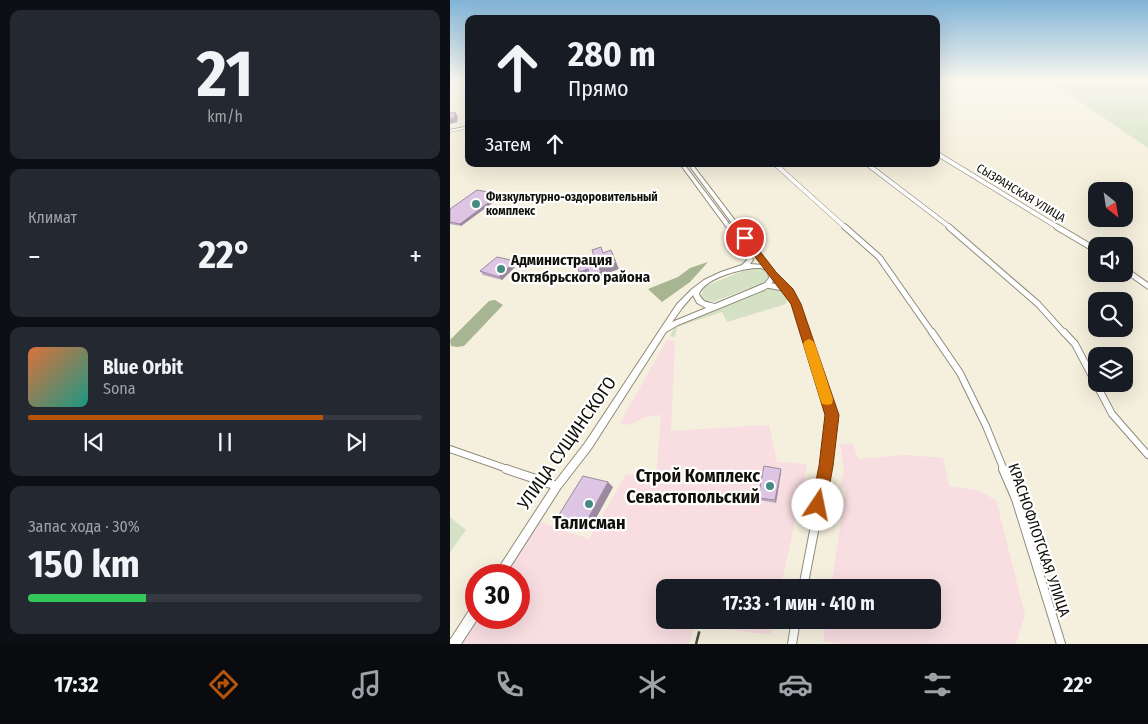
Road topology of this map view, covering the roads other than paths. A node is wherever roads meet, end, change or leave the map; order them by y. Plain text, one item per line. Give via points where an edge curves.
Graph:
1 (465, 129) edge
2 (450, 132) edge
3 (940, 155) edge
4 (684, 167) edge
5 (692, 167) edge
6 (778, 167) edge
7 (871, 167) edge
8 (1088, 245) edge
9 (744, 267) junction
10 (770, 271) junction
11 (1133, 275) edge
12 (767, 285) junction
13 (700, 286) junction
14 (1148, 286) edge
15 (785, 288) junction
16 (720, 304) junction
17 (664, 330) junction
18 (450, 449) edge
19 (1148, 455) edge
20 (557, 486) junction
21 (506, 564) edge
22 (805, 579) edge
23 (465, 627) edge
24 (794, 629) edge
25 (454, 644) edge
26 (792, 644) edge
27 (1061, 644) edge

1 - 2 main road
3 - 8 street, СЫЗРАНСКАЯ УЛИЦА
4 - 9 street via 747,251 750,260
5 - 10 street
6 - 27 street, КРАСНОФЛОТСКАЯ УЛИЦА via 879,257 960,373 1016,499
7 - 19 street via 962,236 1038,304 1075,344 1112,414
9 - 10 street via 757,264
9 - 13 street
10 - 12 street via 771,281
10 - 15 street
11 - 14 street
12 - 15 street
12 - 16 street
13 - 16 street via 696,294 699,301 708,306
13 - 17 street, УЛИЦА СУЩИНСКОГО via 670,317
15 - 22 street via 796,304 832,415
16 - 17 street
17 - 20 street, УЛИЦА СУЩИНСКОГО via 588,446
18 - 20 street
20 - 21 street, УЛИЦА СУЩИНСКОГО
23 - 25 street
24 - 26 street

